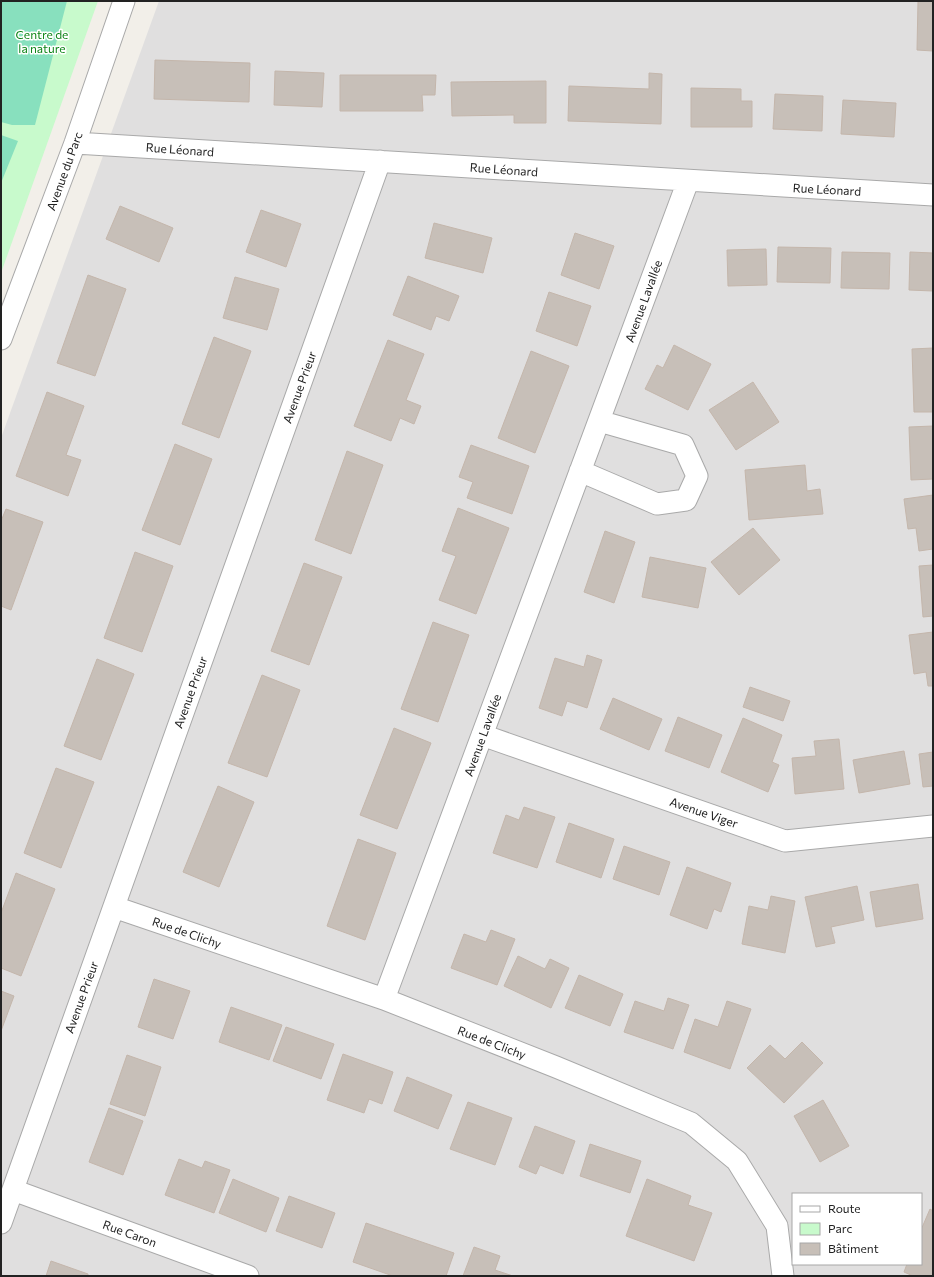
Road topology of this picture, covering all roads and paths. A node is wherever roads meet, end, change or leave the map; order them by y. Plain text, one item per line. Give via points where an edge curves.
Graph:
1 (124, 1) edge
2 (74, 143) junction
3 (380, 162) junction
4 (688, 181) junction
5 (933, 195) edge
6 (1, 339) edge
7 (599, 421) junction
8 (580, 471) junction
9 (482, 735) junction
10 (933, 826) edge
11 (114, 907) junction
12 (384, 999) junction
13 (13, 1190) junction
14 (1, 1223) edge
15 (248, 1276) edge
16 (783, 1276) edge

1 - 2 street, Avenue du Parc
2 - 3 street, Rue Léonard
2 - 6 street, Avenue du Parc
3 - 4 street, Rue Léonard
3 - 11 street, Avenue Prieur
4 - 5 street, Rue Léonard
4 - 7 street, Avenue Lavallée
7 - 8 street, Avenue Lavallée
7 - 8 street via 683,445 697,476 686,500 657,504
8 - 9 street, Avenue Lavallée
9 - 10 street, Avenue Viger via 785,841
9 - 12 street, Avenue Lavallée
11 - 12 street, Rue de Clichy
11 - 13 street, Avenue Prieur
12 - 16 street, Rue de Clichy via 691,1123 737,1161 777,1226
13 - 14 street, Avenue Prieur
13 - 15 street, Rue Caron

